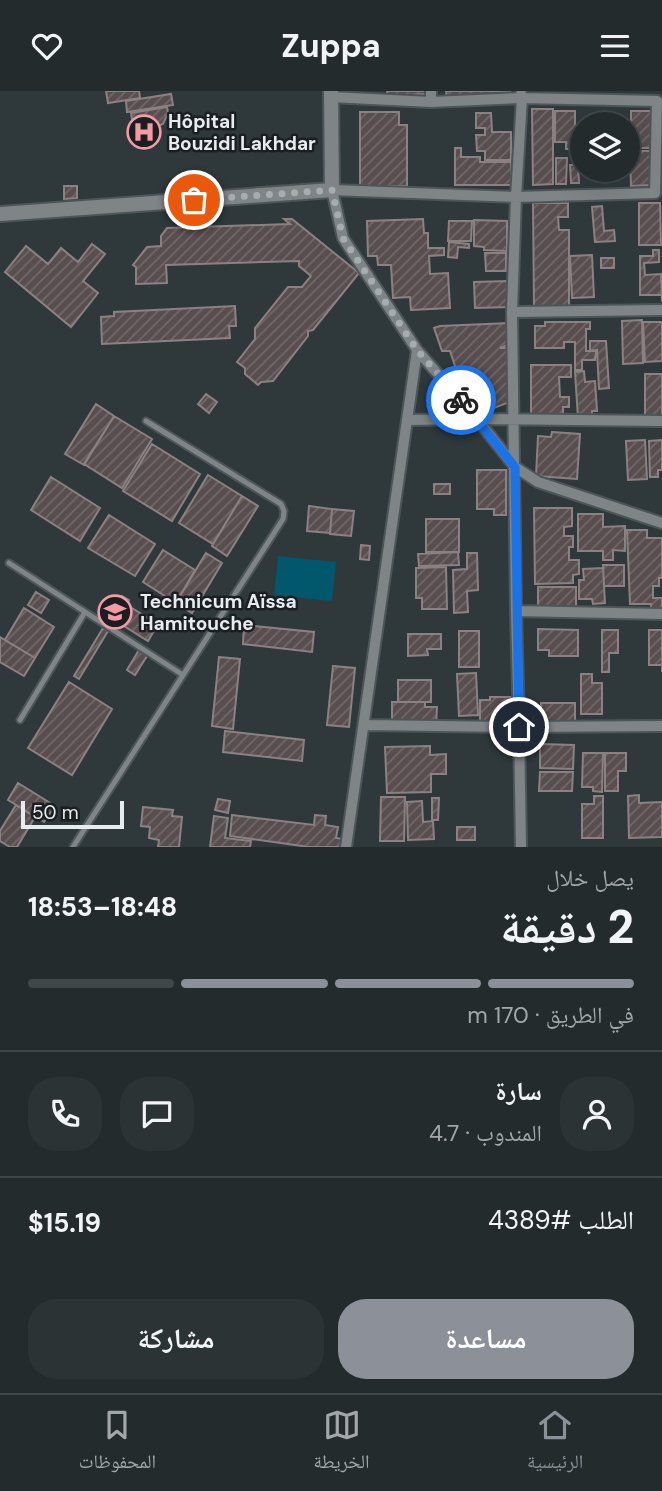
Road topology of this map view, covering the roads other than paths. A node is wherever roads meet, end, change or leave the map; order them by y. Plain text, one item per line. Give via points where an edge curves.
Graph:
1 (331, 94) edge
2 (522, 95) edge
3 (431, 96) edge
4 (658, 98) edge
5 (332, 190) junction
6 (659, 193) edge
7 (516, 197) junction
8 (0, 213) edge
9 (662, 310) edge
10 (512, 312) junction
11 (417, 350) junction
12 (477, 419) junction
13 (407, 420) junction
14 (514, 420) junction
15 (146, 421) dead end
16 (662, 421) edge
17 (515, 467) junction
18 (662, 523) edge
19 (9, 563) dead end
20 (516, 611) junction
21 (85, 612) junction
22 (662, 614) edge
23 (183, 675) junction
24 (20, 720) dead end
25 (364, 725) junction
26 (662, 726) edge
27 (519, 727) junction
28 (74, 847) edge
29 (346, 847) edge
30 (521, 847) edge

1 - 3 street
1 - 5 street
2 - 3 street
2 - 4 street
2 - 7 street
4 - 6 street
5 - 7 street
5 - 8 street
5 - 11 street via 343,238
6 - 7 street
7 - 10 street
9 - 10 street
10 - 14 street
11 - 12 street
11 - 13 street
12 - 13 street
12 - 14 street
12 - 17 street
13 - 25 street
14 - 16 street
14 - 17 street
15 - 23 lane via 281,504 284,511
17 - 18 street via 538,482
17 - 20 street
19 - 21 lane
20 - 22 street
20 - 27 street
21 - 23 lane
21 - 24 lane
23 - 28 lane
25 - 27 street
25 - 29 street
26 - 27 street
27 - 30 street

